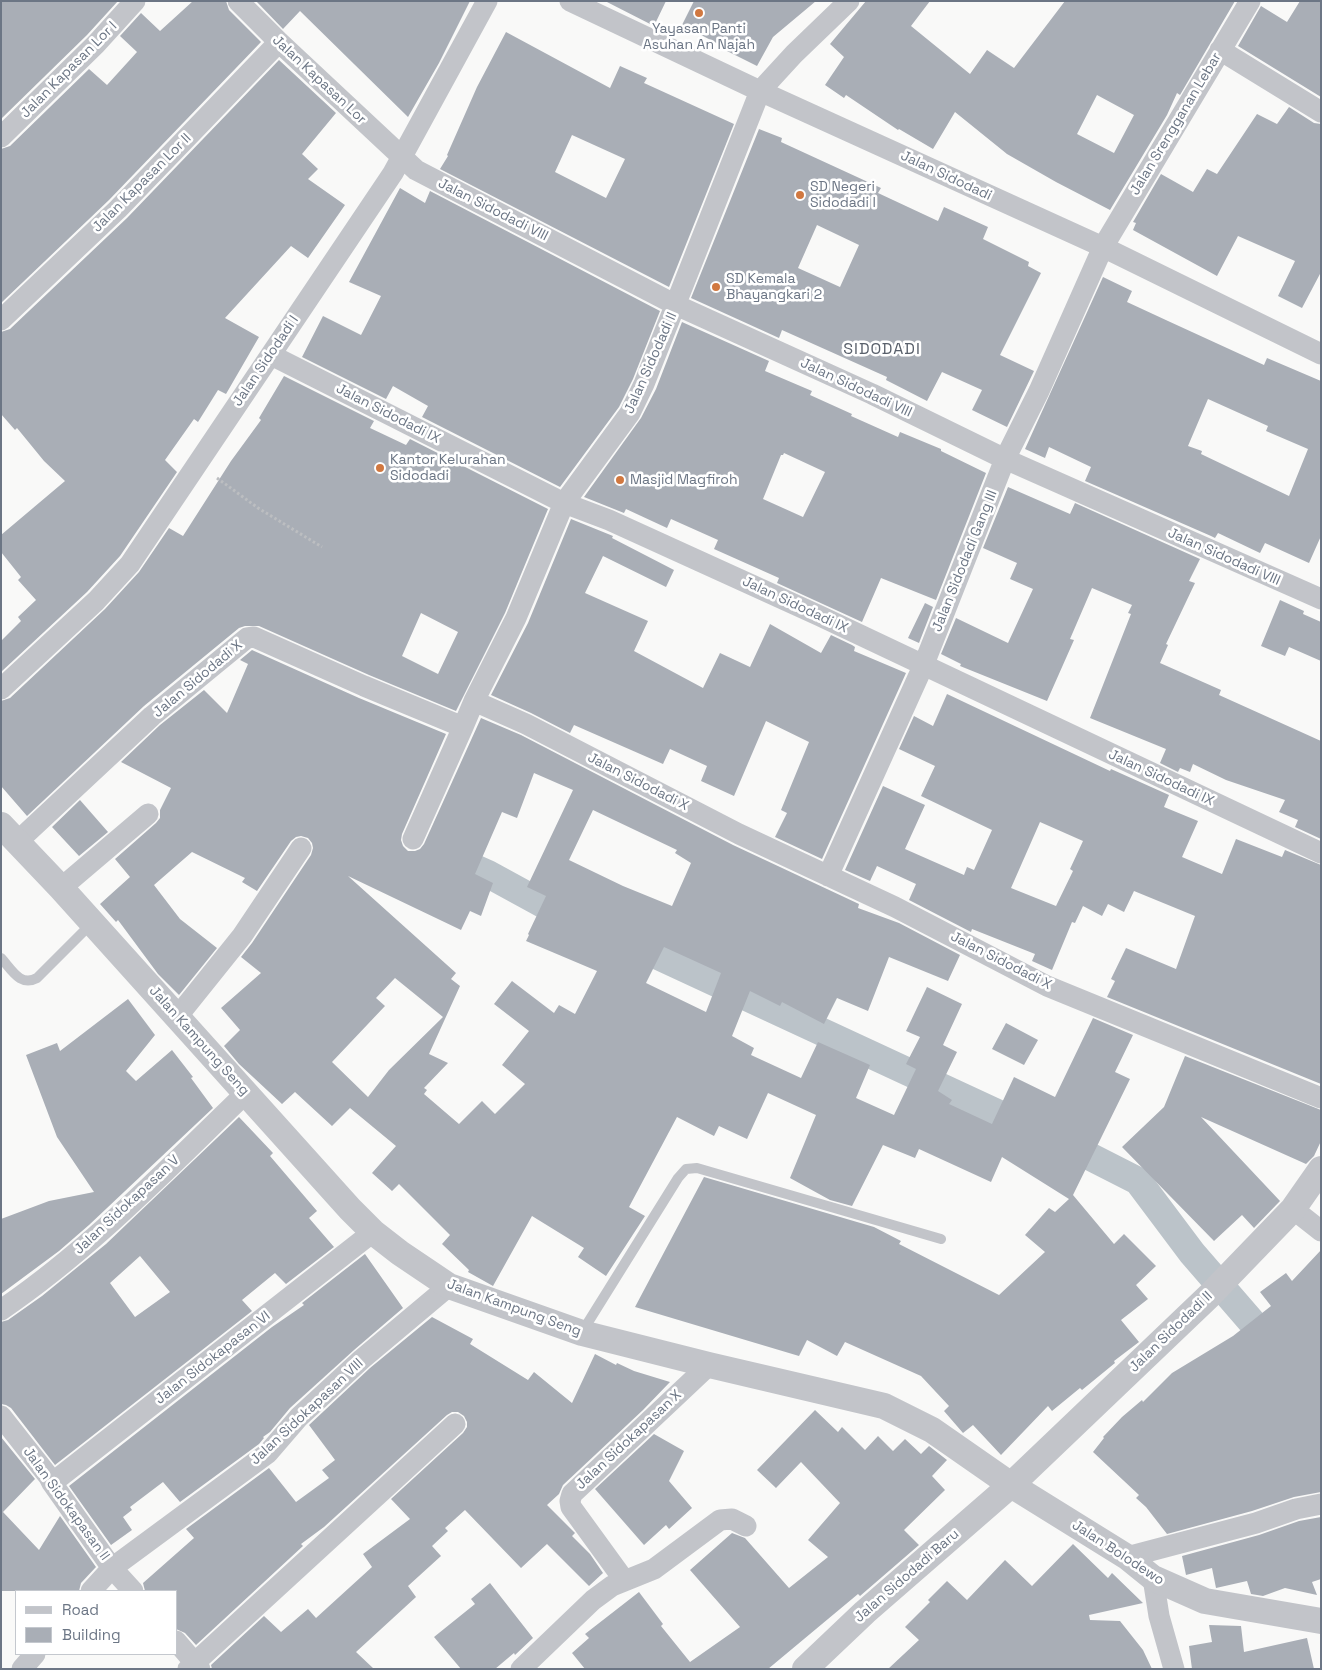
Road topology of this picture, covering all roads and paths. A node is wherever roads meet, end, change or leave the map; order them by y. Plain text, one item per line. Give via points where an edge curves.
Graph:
1 (135, 1) edge
2 (238, 1) edge
3 (488, 1) edge
4 (570, 1) edge
5 (849, 1) edge
6 (1250, 1) edge
7 (279, 42) junction
8 (1220, 50) junction
9 (760, 91) junction
10 (1321, 112) edge
11 (1, 137) edge
12 (402, 157) junction
13 (1103, 247) junction
14 (676, 305) junction
15 (1, 320) edge
16 (1321, 354) edge
17 (270, 355) junction
18 (1005, 459) junction
19 (197, 462) junction
20 (564, 503) junction
21 (322, 547) dead end
22 (1321, 599) edge
23 (924, 664) junction
24 (1, 689) edge
25 (474, 700) junction
26 (463, 727) junction
27 (148, 814) dead end
28 (9, 834) edge
29 (413, 839) dead end
30 (301, 848) dead end
31 (1321, 853) edge
32 (828, 876) junction
33 (61, 888) junction
34 (92, 922) junction
35 (1, 958) edge
36 (177, 1017) junction
37 (246, 1093) junction
38 (1321, 1098) edge
39 (1321, 1169) edge
40 (1293, 1209) junction
41 (1321, 1231) edge
42 (373, 1232) junction
43 (941, 1239) dead end
44 (449, 1286) junction
45 (1, 1310) edge
46 (582, 1333) junction
47 (709, 1365) junction
48 (1, 1416) edge
49 (455, 1424) dead end
50 (52, 1483) junction
51 (1011, 1485) junction
52 (1321, 1504) edge
53 (746, 1526) dead end
54 (1127, 1558) junction
55 (112, 1568) junction
56 (1153, 1578) junction
57 (624, 1580) junction
58 (92, 1590) edge
59 (132, 1590) edge
60 (1321, 1621) edge
61 (178, 1644) edge
62 (34, 1655) edge
63 (194, 1667) edge
64 (22, 1669) edge
65 (521, 1669) edge
66 (805, 1669) edge
67 (1174, 1669) edge

1 - 11 street, Jalan Kapasan Lor I
2 - 7 street, Jalan Kapasan Lor
3 - 12 street, Jalan Sidodadi I
4 - 9 street, Jalan Sidodadi
5 - 9 street
6 - 8 street, Jalan Srengganan Lebar
7 - 12 street, Jalan Kapasan Lor
7 - 15 street, Jalan Kapasan Lor II via 118,209
8 - 10 street
8 - 13 street, Jalan Srengganan Lebar
9 - 13 street, Jalan Sidodadi
9 - 14 street, Jalan Sidodadi II
12 - 14 street, Jalan Sidodadi VIII via 416,170
12 - 17 street, Jalan Sidodadi I
13 - 16 street, Jalan Sidodadi
13 - 18 street, Jalan Sidodadi Gang III
14 - 18 street, Jalan Sidodadi VIII
14 - 20 street, Jalan Sidodadi II via 630,413
17 - 19 street, Jalan Sidodadi I
17 - 20 street, Jalan Sidodadi IX
18 - 22 street, Jalan Sidodadi VIII
18 - 23 street, Jalan Sidodadi Gang III
19 - 21 path via 258,508
19 - 24 street, Jalan Sidodadi I via 130,564 96,601
20 - 23 street, Jalan Sidodadi IX via 609,520
20 - 25 street, Jalan Sidodadi II via 516,618
23 - 31 street, Jalan Sidodadi IX
23 - 32 street, Jalan Sidodadi Gang III
25 - 26 street
25 - 32 street, Jalan Sidodadi X
26 - 28 street, Jalan Sidodadi X via 251,637
26 - 29 street
27 - 33 street
28 - 33 street, Jalan Kampung Seng
30 - 36 street via 242,936
32 - 38 street, Jalan Sidodadi X via 1048,986
33 - 34 street, Jalan Kampung Seng
34 - 35 lane via 30,982 19,978
34 - 36 street, Jalan Kampung Seng
36 - 37 street, Jalan Kampung Seng
37 - 42 street, Jalan Kampung Seng
37 - 45 street, Jalan Sidokapasan V via 104,1230
39 - 40 street, Jalan Sidodadi II
40 - 41 street
40 - 51 street, Jalan Sidodadi II via 1209,1296
42 - 44 street, Jalan Kampung Seng
42 - 50 street, Jalan Sidokapasan VI
43 - 46 lane via 697,1168 686,1169
44 - 46 street, Jalan Kampung Seng
44 - 55 street, Jalan Sidokapasan VIII via 348,1372 299,1417 268,1452
46 - 47 street, Jalan Kampung Seng
47 - 51 street, Jalan Kampung Seng via 884,1406 932,1430
47 - 57 street, Jalan Sidokapasan X via 572,1494 571,1507
48 - 50 street, Jalan Sidokapasan II
49 - 63 street
50 - 55 street, Jalan Sidokapasan II
51 - 54 street, Jalan Bolodewo
51 - 66 street, Jalan Sidodadi Baru via 865,1612
52 - 54 street
53 - 57 street via 732,1519 720,1520 654,1569
54 - 56 street, Jalan Bolodewo
55 - 58 street, Jalan Sidokapasan VIII
55 - 59 street, Jalan Sidokapasan II
56 - 60 street, Jalan Bolodewo via 1206,1602
56 - 67 street via 1159,1616
57 - 65 street via 593,1600
61 - 63 street
62 - 64 street

